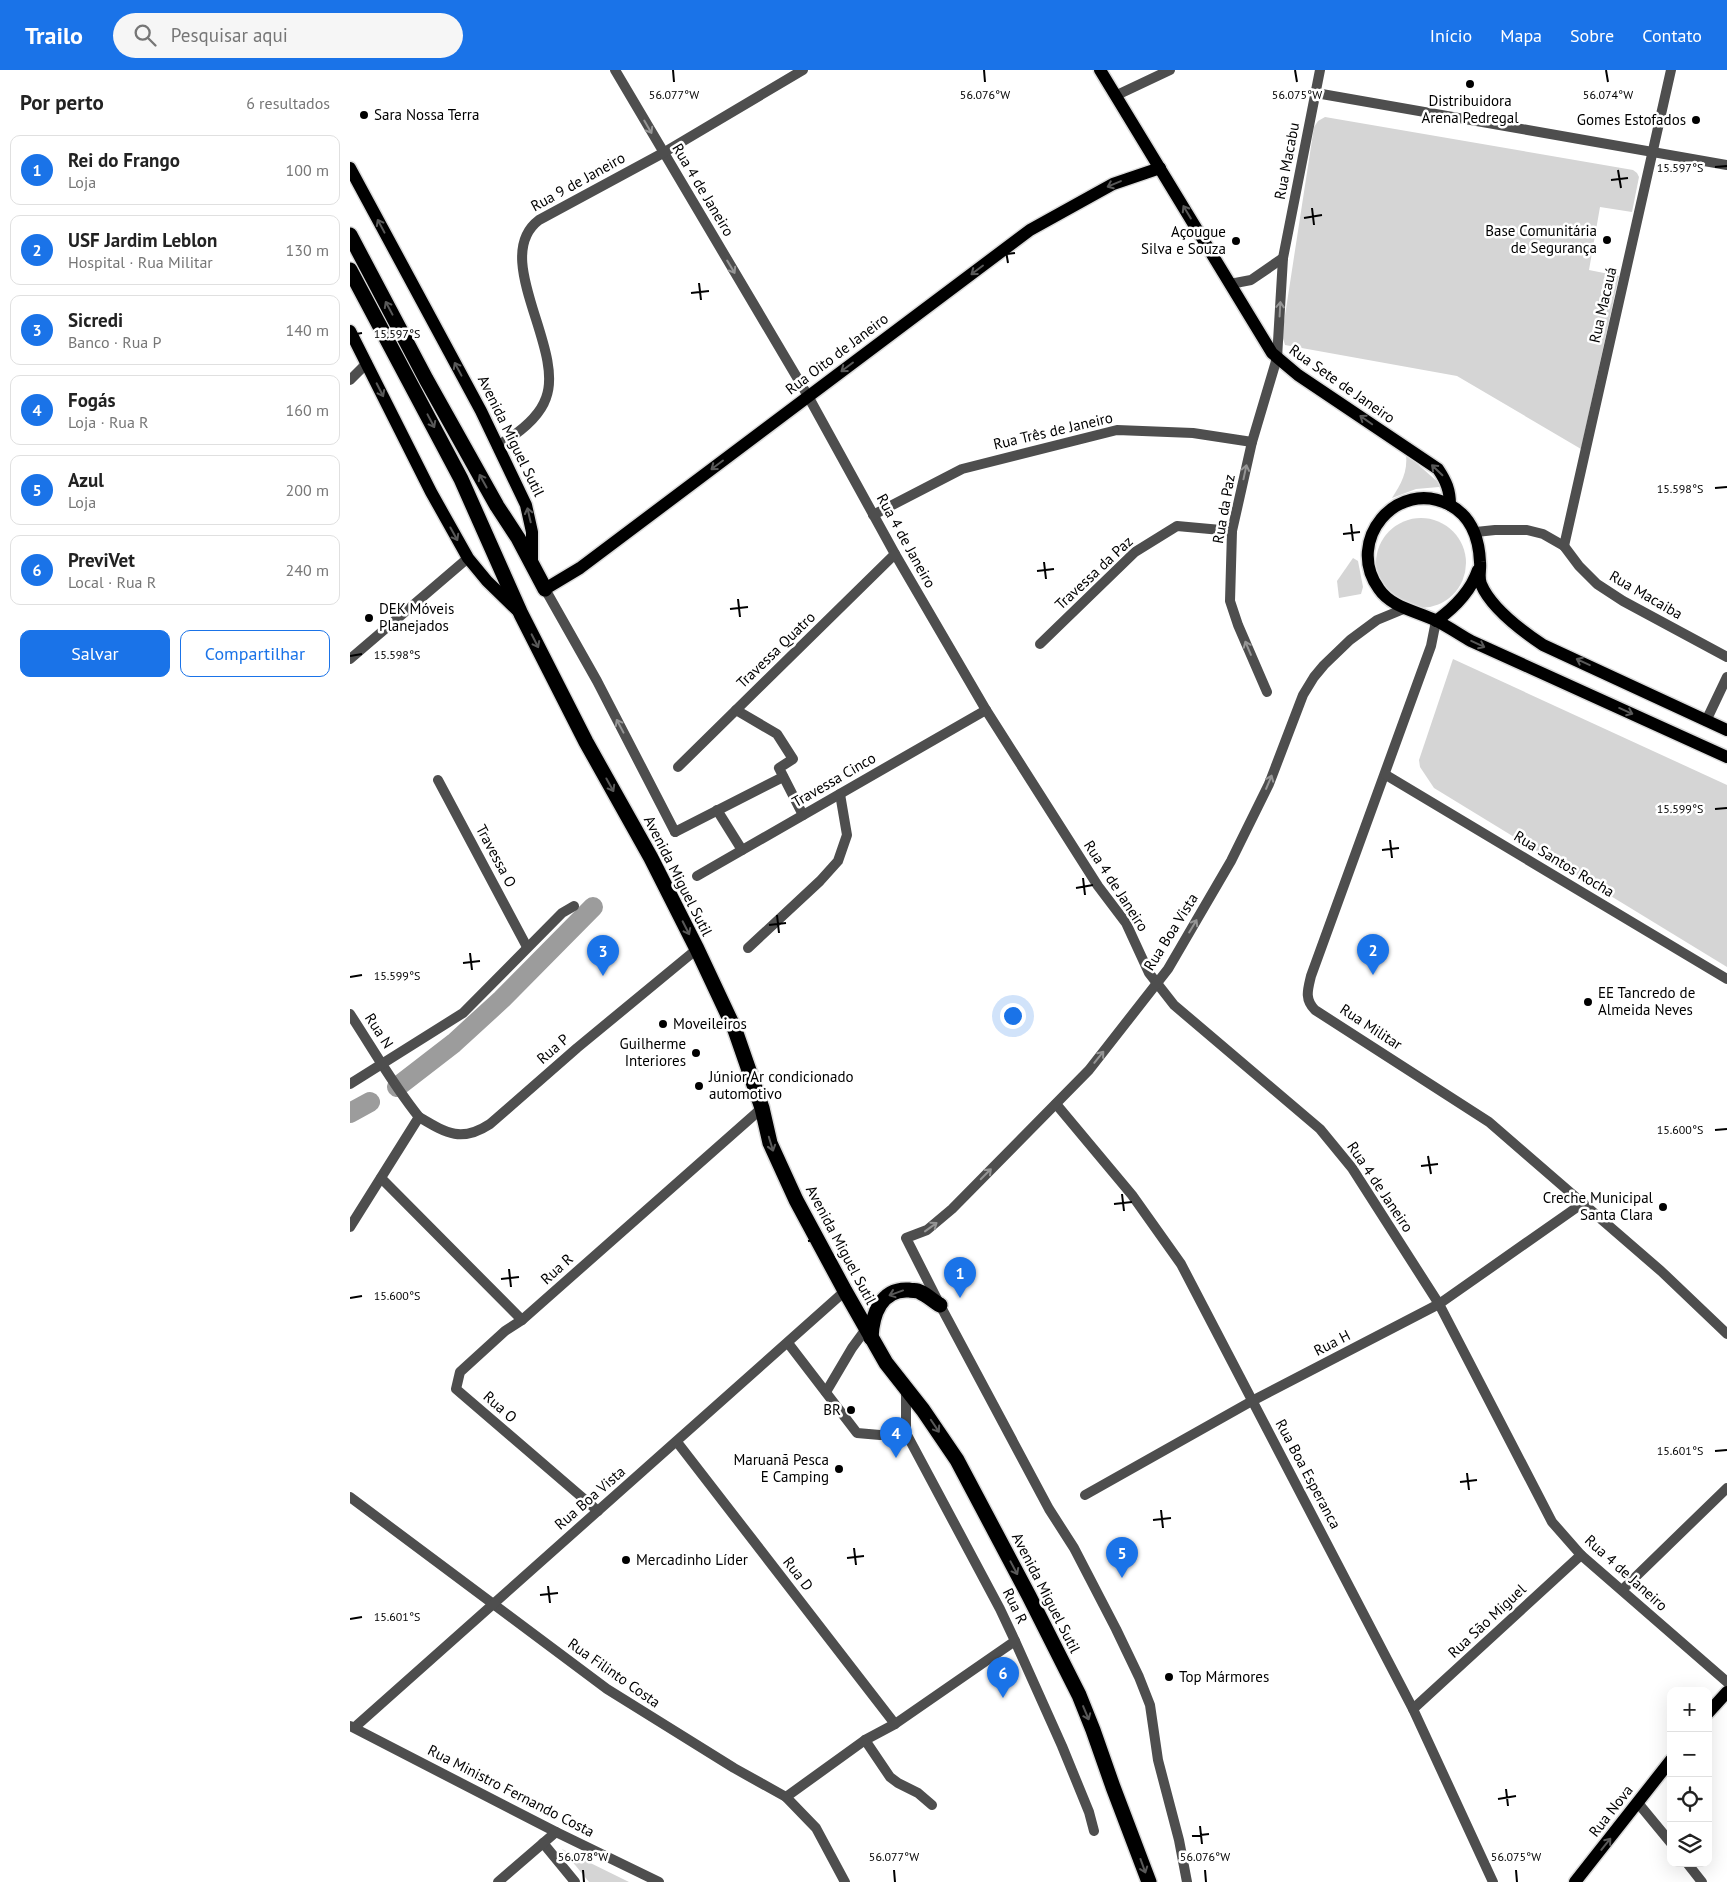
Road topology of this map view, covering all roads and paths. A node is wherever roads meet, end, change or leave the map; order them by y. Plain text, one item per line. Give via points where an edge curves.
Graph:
1 (615, 70) edge
2 (803, 70) edge
3 (1100, 70) edge
4 (1170, 70) edge
5 (1320, 70) edge
6 (1671, 70) edge
7 (1316, 93) junction
8 (1117, 96) junction
9 (664, 153) junction
10 (1653, 153) junction
11 (1727, 165) edge
12 (350, 168) edge
13 (1160, 168) junction
14 (350, 235) edge
15 (1283, 258) junction
16 (350, 270) edge
17 (1230, 284) junction
18 (350, 331) edge
19 (1277, 358) junction
20 (367, 364) junction
21 (350, 380) edge
22 (808, 396) junction
23 (1252, 442) junction
24 (498, 446) junction
25 (1450, 505) junction
26 (873, 515) junction
27 (1232, 531) junction
28 (1476, 532) junction
29 (1564, 546) junction
30 (895, 554) junction
31 (468, 558) junction
32 (1480, 562) junction
33 (532, 564) junction
34 (545, 589) junction
35 (1406, 608) junction
36 (521, 614) junction
37 (1436, 621) junction
38 (1040, 644) dead end
39 (1727, 657) edge
40 (350, 659) edge
41 (1727, 677) edge
42 (1267, 692) dead end
43 (736, 710) junction
44 (986, 710) junction
45 (1706, 721) junction
46 (1727, 730) edge
47 (1727, 757) edge
48 (678, 767) dead end
49 (1386, 775) junction
50 (783, 777) junction
51 (438, 780) dead end
52 (840, 794) junction
53 (717, 810) junction
54 (803, 815) junction
55 (742, 850) junction
56 (697, 876) dead end
57 (574, 906) dead end
58 (527, 947) junction
59 (748, 948) dead end
60 (697, 949) junction
61 (1727, 979) edge
62 (1156, 984) junction
63 (350, 1014) edge
64 (382, 1064) junction
65 (350, 1084) edge
66 (1056, 1104) junction
67 (762, 1108) junction
68 (419, 1118) junction
69 (381, 1178) junction
70 (1584, 1203) junction
71 (350, 1227) edge
72 (845, 1292) junction
73 (1439, 1304) junction
74 (940, 1305) junction
75 (522, 1320) junction
76 (869, 1333) junction
77 (1727, 1334) edge
78 (788, 1343) junction
79 (906, 1387) junction
80 (826, 1392) junction
81 (1252, 1401) junction
82 (906, 1432) junction
83 (677, 1442) junction
84 (1727, 1488) edge
85 (1085, 1495) dead end
86 (350, 1497) edge
87 (598, 1511) junction
88 (1581, 1556) junction
89 (1622, 1590) junction
90 (493, 1603) junction
91 (1015, 1641) junction
92 (1727, 1682) edge
93 (1727, 1692) edge
94 (1414, 1709) junction
95 (1712, 1709) edge
96 (895, 1724) junction
97 (352, 1727) edge
98 (865, 1740) junction
99 (1667, 1765) edge
100 (786, 1796) junction
101 (1638, 1803) junction
102 (932, 1805) dead end
103 (1094, 1831) dead end
104 (556, 1832) junction
105 (1667, 1838) edge
106 (543, 1843) junction
107 (1690, 1867) edge
108 (498, 1882) edge
109 (574, 1882) edge
110 (659, 1882) edge
111 (845, 1882) edge
112 (1149, 1882) edge
113 (1187, 1882) edge
114 (1493, 1882) edge
115 (1575, 1882) edge
116 (1702, 1882) edge

1 -> 9 street, Rua 4 de Janeiro
2 - 9 street, Rua 9 de Janeiro
3 - 8 main road, Rua Sete de Janeiro
4 - 8 street
5 - 7 street, Rua Macabu
6 - 10 street, Rua Macauá
7 - 10 street
7 - 15 street, Rua Macabu
8 - 13 main road, Rua Sete de Janeiro
9 -> 22 street, Rua 4 de Janeiro
9 - 24 street, Rua 9 de Janeiro via 539,220 526,233 523,263 533,312 548,358 549,389 537,414
10 - 11 street
10 - 29 street, Rua Macauá
24 -> 12 main road, Avenida Miguel Sutil
17 -> 13 main road, Rua Sete de Janeiro
13 -> 22 main road, Rua Oito de Janeiro via 1113,184 1030,230
33 -> 14 highway via 440,405
15 - 17 street via 1251,280
19 -> 15 street, Rua Macabu
16 -> 36 highway, Avenida Miguel Sutil via 461,479
17 - 19 main road, Rua Sete de Janeiro
18 - 20 main road, Avenida Miguel Sutil
19 - 23 street, Rua da Paz
25 -> 19 main road, Rua Sete de Janeiro via 1446,481 1438,469
20 - 21 street
20 -> 31 main road, Avenida Miguel Sutil
22 - 26 street, Rua 4 de Janeiro
22 -> 34 main road, Rua Oito de Janeiro via 580,568
23 - 26 street, Rua Três de Janeiro via 1193,433 1117,430 962,469
27 -> 23 street, Rua da Paz
33 -> 24 main road, Avenida Miguel Sutil via 530,518
25 - 28 main road via 1466,517
25 - 35 main road via 1426,498 1408,500 1384,515 1370,538 1367,556 1370,574 1379,590 1393,603
26 - 30 street, Rua 4 de Janeiro
27 - 38 street, Travessa da Paz via 1176,526 1135,552
42 -> 27 street, Rua da Paz via 1230,601
28 - 29 street, Rua Macaiba via 1527,530 1543,534
28 - 32 main road
29 - 39 street, Rua Macaiba via 1597,584
30 - 43 street, Travessa Quatro
30 - 44 street, Rua 4 de Janeiro
31 - 36 main road, Avenida Miguel Sutil
31 - 40 street
32 - 37 main road via 1475,580 1449,611
45 -> 32 main road via 1530,636 1491,602 1481,585
33 - 34 highway, Avenida Miguel Sutil
53 -> 34 street, Avenida Miguel Sutil via 675,832
35 - 37 main road
62 -> 35 street, Rua Boa Vista via 1231,861 1269,784 1303,695 1314,677 1350,640 1377,620
36 -> 60 highway, Avenida Miguel Sutil
37 -> 47 main road via 1471,641
37 - 49 street, Rua Militar via 1431,646
41 - 45 street
43 - 48 street, Travessa Quatro
43 - 50 street via 777,734 793,759 779,768
44 - 52 street, Travessa Cinco
44 - 62 street, Rua 4 de Janeiro via 1098,886 1126,924
45 - 46 main road
49 - 61 street, Rua Santos Rocha
49 - 70 street, Rua Militar via 1311,976 1307,992 1309,1002 1315,1010 1489,1122
50 - 53 street
50 - 54 street
51 - 58 street, Travessa O
52 - 54 street, Travessa Cinco
52 - 59 street via 847,835 838,861
53 - 55 street
54 - 55 street, Travessa Cinco
55 - 56 street, Travessa Cinco
57 - 58 street via 562,913
58 - 64 street via 463,1013
60 - 67 highway, Avenida Miguel Sutil via 735,1030
60 - 68 street, Rua P via 477,1132 460,1135
66 -> 62 street, Rua Boa Vista via 1089,1070
62 - 73 street, Rua 4 de Janeiro via 1174,1004 1320,1129 1352,1168
63 - 64 street, Rua N
64 - 65 street
64 - 68 street, Rua N
74 -> 66 street, Rua Boa Vista via 906,1238 938,1222
66 - 81 street, Rua Boa Esperanca via 1132,1195 1182,1264
67 -> 72 highway, Avenida Miguel Sutil via 775,1156
67 - 75 street, Rua R
68 - 69 street
69 - 71 street
69 - 75 street
70 - 73 street, Rua H
70 - 77 street, Rua Militar via 1662,1271
72 - 76 highway, Avenida Miguel Sutil
72 - 78 street, Rua Boa Vista
73 - 81 street, Rua H
73 - 88 street, Rua 4 de Janeiro via 1552,1522
74 -> 76 highway via 919,1291 895,1291 884,1298
74 - 113 street via 1049,1509 1074,1548 1116,1629 1150,1705 1158,1760
75 - 87 street, Rua O via 460,1372 456,1389
76 - 79 highway, Avenida Miguel Sutil via 886,1363
76 - 80 street via 852,1348
78 - 80 street
78 - 83 street, Rua Boa Vista
79 - 82 street, Rua R
79 -> 112 highway, Avenida Miguel Sutil via 957,1460 1079,1695
80 - 82 street via 857,1433
81 - 85 street, Rua H
81 - 94 street, Rua Boa Esperanca
82 - 91 street, Rua R
83 - 87 street, Rua Boa Vista
83 - 96 street, Rua D
84 - 89 street
86 - 90 street, Rua Filinto Costa
87 - 90 street, Rua Boa Vista
88 - 89 street, Rua 4 de Janeiro
88 - 94 street, Rua São Miguel
89 - 92 street, Rua 4 de Janeiro
90 - 97 street, Rua Boa Vista
90 - 100 street, Rua Filinto Costa via 607,1690
91 - 96 street, Rua R
91 - 103 street via 1062,1746
93 - 95 main road
94 - 114 street, Rua Boa Esperanca
96 - 98 street, Rua R
97 - 104 street, Rua Ministro Fernando Costa
98 - 100 street, Rua R
98 - 102 street via 890,1777
99 - 101 main road, Rua Nova
100 - 111 street, Rua Filinto Costa via 816,1828
101 - 105 street
115 -> 101 main road, Rua Nova
104 - 106 street
104 - 110 street, Rua Ministro Fernando Costa
106 - 108 street
106 - 109 street
107 - 116 street

